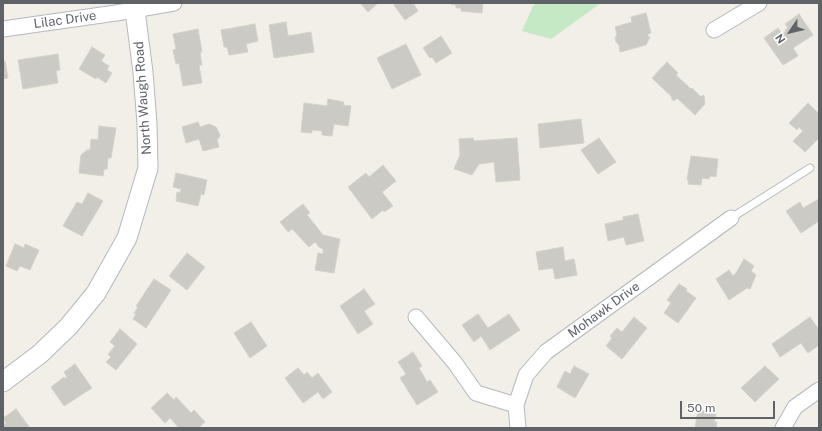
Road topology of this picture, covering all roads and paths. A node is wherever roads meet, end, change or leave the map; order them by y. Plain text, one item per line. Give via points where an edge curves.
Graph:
1 (174, 3) edge
2 (759, 3) edge
3 (134, 6) edge
4 (3, 29) edge
5 (714, 30) dead end
6 (810, 168) dead end
7 (731, 218) joint
8 (416, 317) dead end
9 (3, 382) edge
10 (819, 390) edge
11 (516, 405) junction
12 (518, 428) edge
13 (784, 428) edge

1 - 3 street, Lilac Drive
2 - 5 street
3 - 4 street, Lilac Drive
3 - 9 street, North Waugh Road via 147,124 148,168 127,238 96,294 69,326 40,354
6 - 7 lane
7 - 11 street, Mohawk Drive via 546,352 526,375
8 - 11 street via 455,363 476,393
10 - 13 street via 795,407
11 - 12 street, Mohawk Drive

